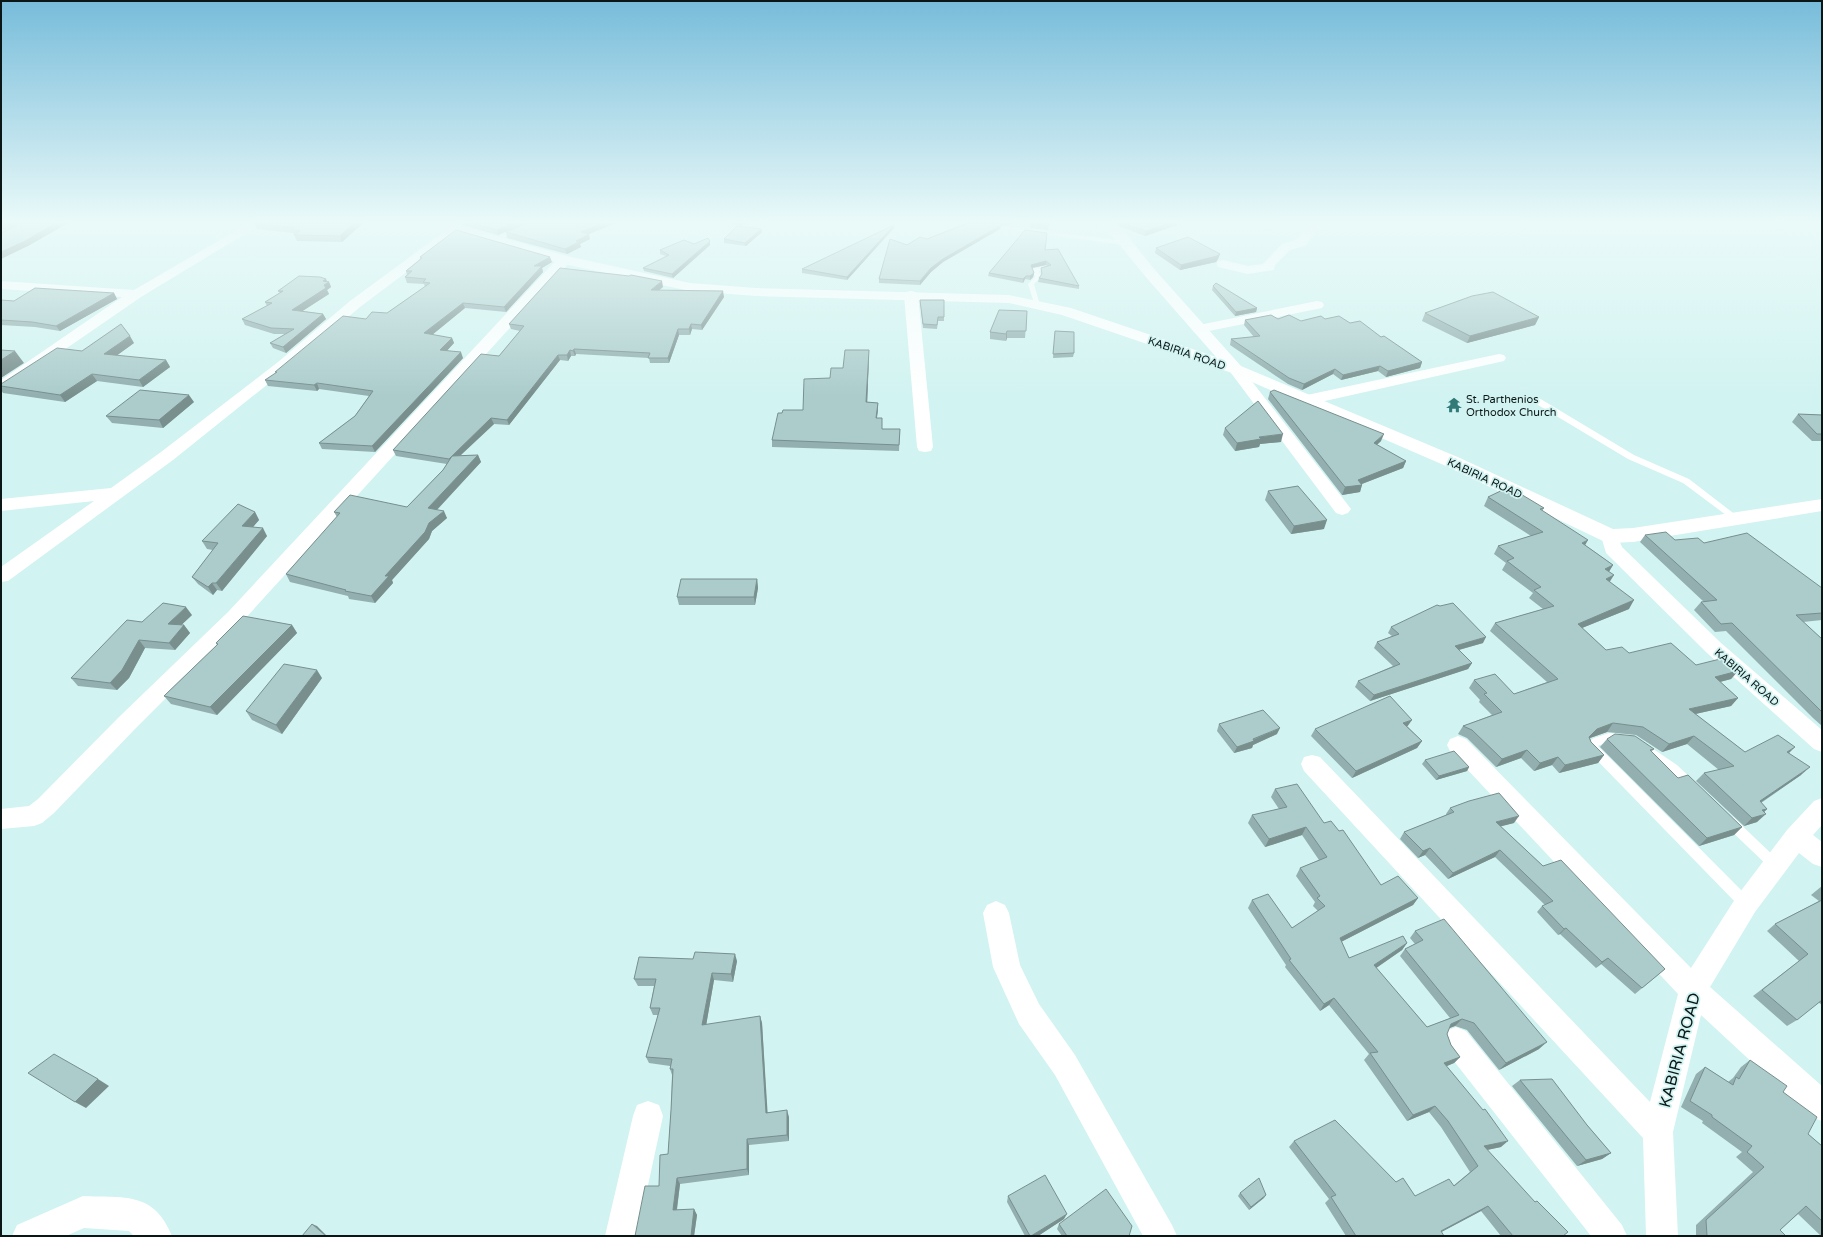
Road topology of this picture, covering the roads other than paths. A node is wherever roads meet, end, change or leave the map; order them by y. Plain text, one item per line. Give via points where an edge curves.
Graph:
1 (159, 281) edge
2 (383, 281) edge
3 (545, 281) edge
4 (661, 281) edge
5 (1034, 281) edge
6 (1157, 281) edge
7 (1, 285) edge
8 (136, 294) junction
9 (911, 296) junction
10 (1317, 304) dead end
11 (1037, 305) junction
12 (1199, 329) junction
13 (1499, 358) dead end
14 (1235, 369) junction
15 (1, 387) edge
16 (1307, 400) junction
17 (1536, 400) dead end
18 (925, 447) dead end
19 (117, 492) junction
20 (1, 505) edge
21 (1822, 505) edge
22 (1342, 509) dead end
23 (1737, 519) junction
24 (1610, 536) junction
25 (1, 576) edge
26 (1822, 742) edge
27 (1458, 745) dead end
28 (1312, 764) dead end
29 (1701, 795) edge
30 (1822, 808) edge
31 (1718, 811) edge
32 (1, 819) edge
33 (1796, 837) junction
34 (1822, 856) edge
35 (1775, 865) junction
36 (1746, 904) junction
37 (996, 913) dead end
38 (1693, 990) junction
39 (1456, 1041) dead end
40 (1822, 1106) edge
41 (648, 1116) dead end
42 (1658, 1132) junction
43 (28, 1236) edge
44 (156, 1236) edge
45 (621, 1236) edge
46 (1161, 1236) edge
47 (1611, 1236) edge
48 (1662, 1236) edge

1 - 8 street
2 - 19 street via 280,367
3 - 32 street via 235,617 46,806 34,816
4 - 9 main road, KABIRIA ROAD via 690,287 756,292
5 - 11 lane via 1031,284
6 - 12 main road
7 - 8 street
8 - 15 street
9 - 11 main road, KABIRIA ROAD via 1009,299
9 - 18 street
10 - 12 street
11 - 14 main road, KABIRIA ROAD via 1066,311
12 - 14 main road
13 - 16 street
14 - 16 main road, KABIRIA ROAD
14 - 22 street
16 - 24 main road, KABIRIA ROAD via 1453,462
17 - 23 lane via 1630,458 1686,482
19 - 20 street
19 - 25 street
21 - 23 main road
23 - 24 main road via 1633,535
24 - 26 street, KABIRIA ROAD via 1613,549 1709,642
27 - 38 street
28 - 42 street
29 - 36 lane via 1673,768 1631,739 1607,737 1590,746
30 - 33 street, KABIRIA ROAD
31 - 35 lane
33 - 34 street
33 - 35 street, KABIRIA ROAD
35 - 36 street, KABIRIA ROAD
36 - 38 street, KABIRIA ROAD
37 - 46 street via 1007,967 1030,1014 1065,1065
38 - 40 street
38 - 42 street, KABIRIA ROAD
39 - 47 street
41 - 45 street
42 - 48 street, KABIRIA ROAD
43 - 44 street via 83,1212 137,1215

